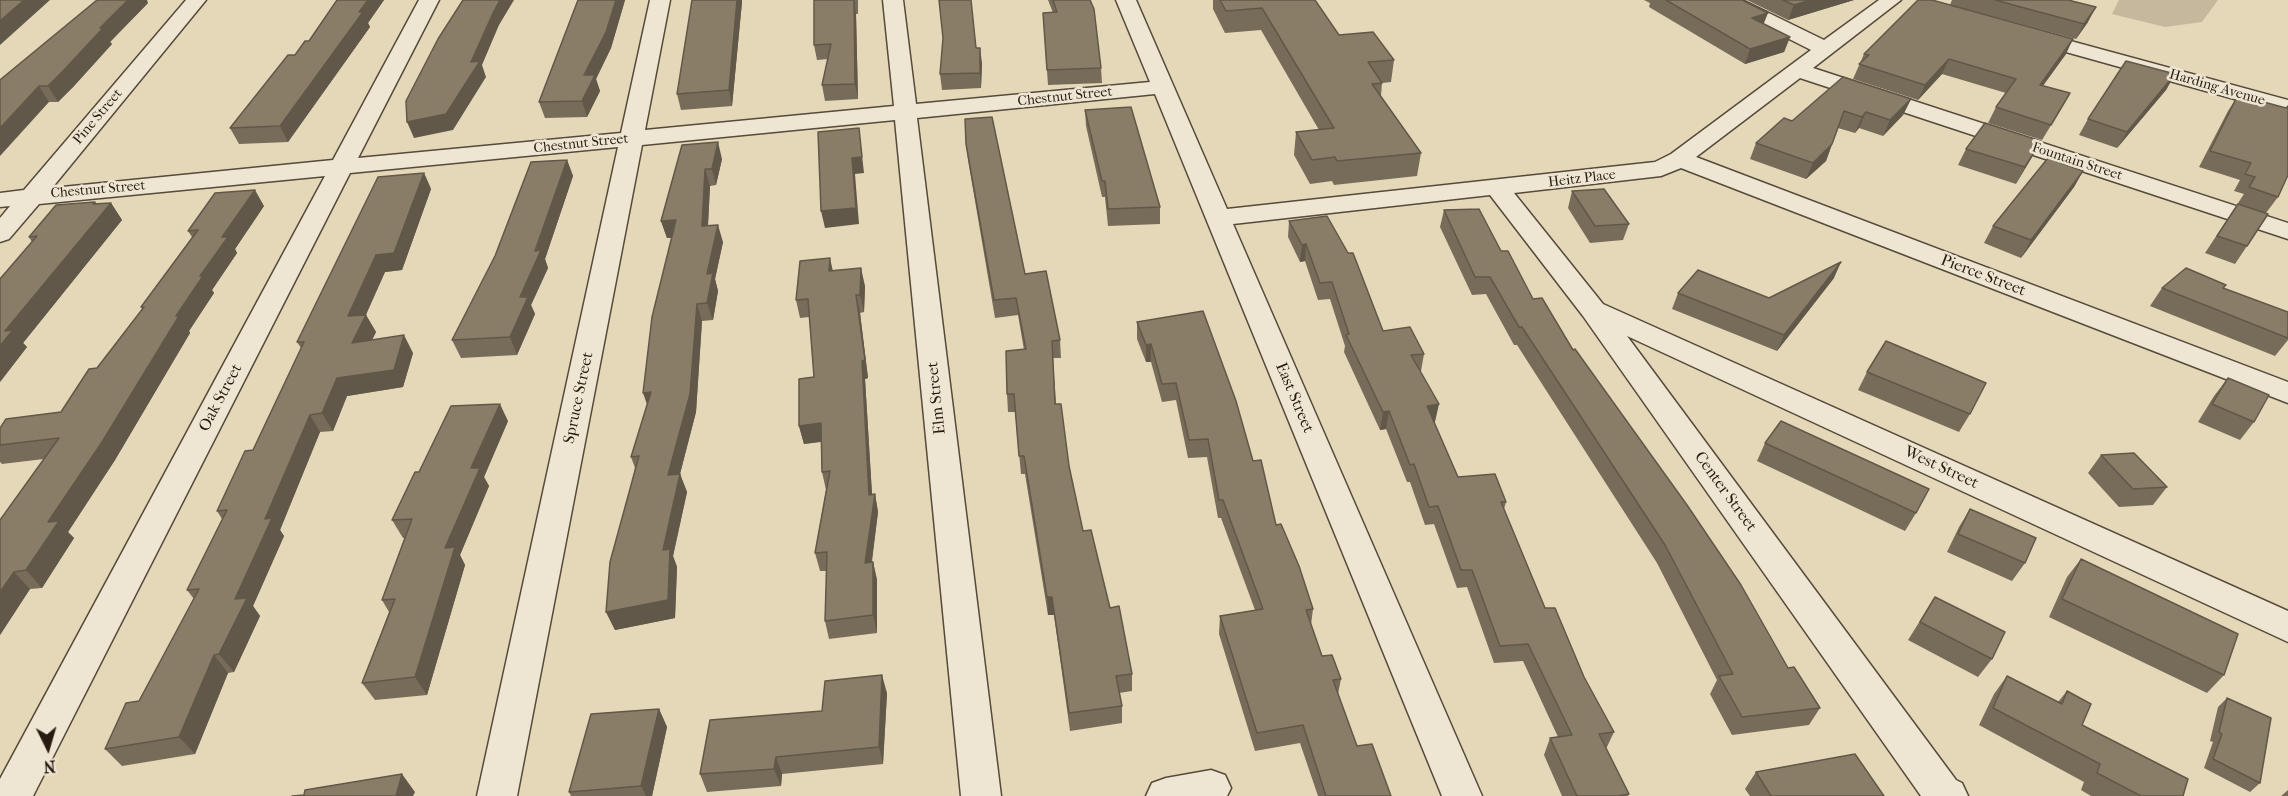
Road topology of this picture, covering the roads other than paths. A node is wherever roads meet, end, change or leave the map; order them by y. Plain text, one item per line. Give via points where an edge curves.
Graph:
1 (196, 0) edge
2 (429, 0) edge
3 (660, 0) edge
4 (893, 0) edge
5 (1126, 0) edge
6 (1727, 0) edge
7 (1901, 1) edge
8 (2006, 29) edge
9 (1825, 50) junction
10 (1797, 70) junction
11 (1163, 87) junction
12 (2288, 107) edge
13 (906, 112) junction
14 (632, 139) junction
15 (1679, 159) junction
16 (342, 167) junction
17 (1498, 189) junction
18 (31, 196) junction
19 (0, 200) edge
20 (1218, 218) junction
21 (2288, 231) edge
22 (0, 234) edge
23 (1593, 310) junction
24 (2288, 393) edge
25 (2288, 627) edge
26 (1212, 788) dead end
27 (12, 796) edge
28 (497, 796) edge
29 (981, 796) edge
30 (1166, 796) edge
31 (1462, 796) edge
32 (1948, 796) edge

1 - 18 street, Pine Street
2 - 16 street, Oak Street
3 - 14 street, Spruce Street
4 - 13 street, Elm Street
5 - 11 street, East Street
6 - 9 street
7 - 9 street, Heitz Place
8 - 12 street, Harding Avenue
9 - 10 street, Heitz Place
10 - 15 street, Heitz Place
10 - 21 street, Fountain Street
11 - 13 street, Chestnut Street
11 - 20 street, East Street
13 - 14 street, Chestnut Street
13 - 29 street, Elm Street
14 - 16 street, Chestnut Street
14 - 28 street, Spruce Street
15 - 17 street, Heitz Place via 1661,169
15 - 24 street, Pierce Street
16 - 18 street, Chestnut Street
16 - 27 street, Oak Street
17 - 20 street, Heitz Place
17 - 23 street, Center Street
18 - 19 street, Chestnut Street
18 - 22 street, Pine Street
20 - 31 street, East Street
23 - 25 street, West Street
23 - 32 street, Center Street via 1942,793
26 - 30 street

